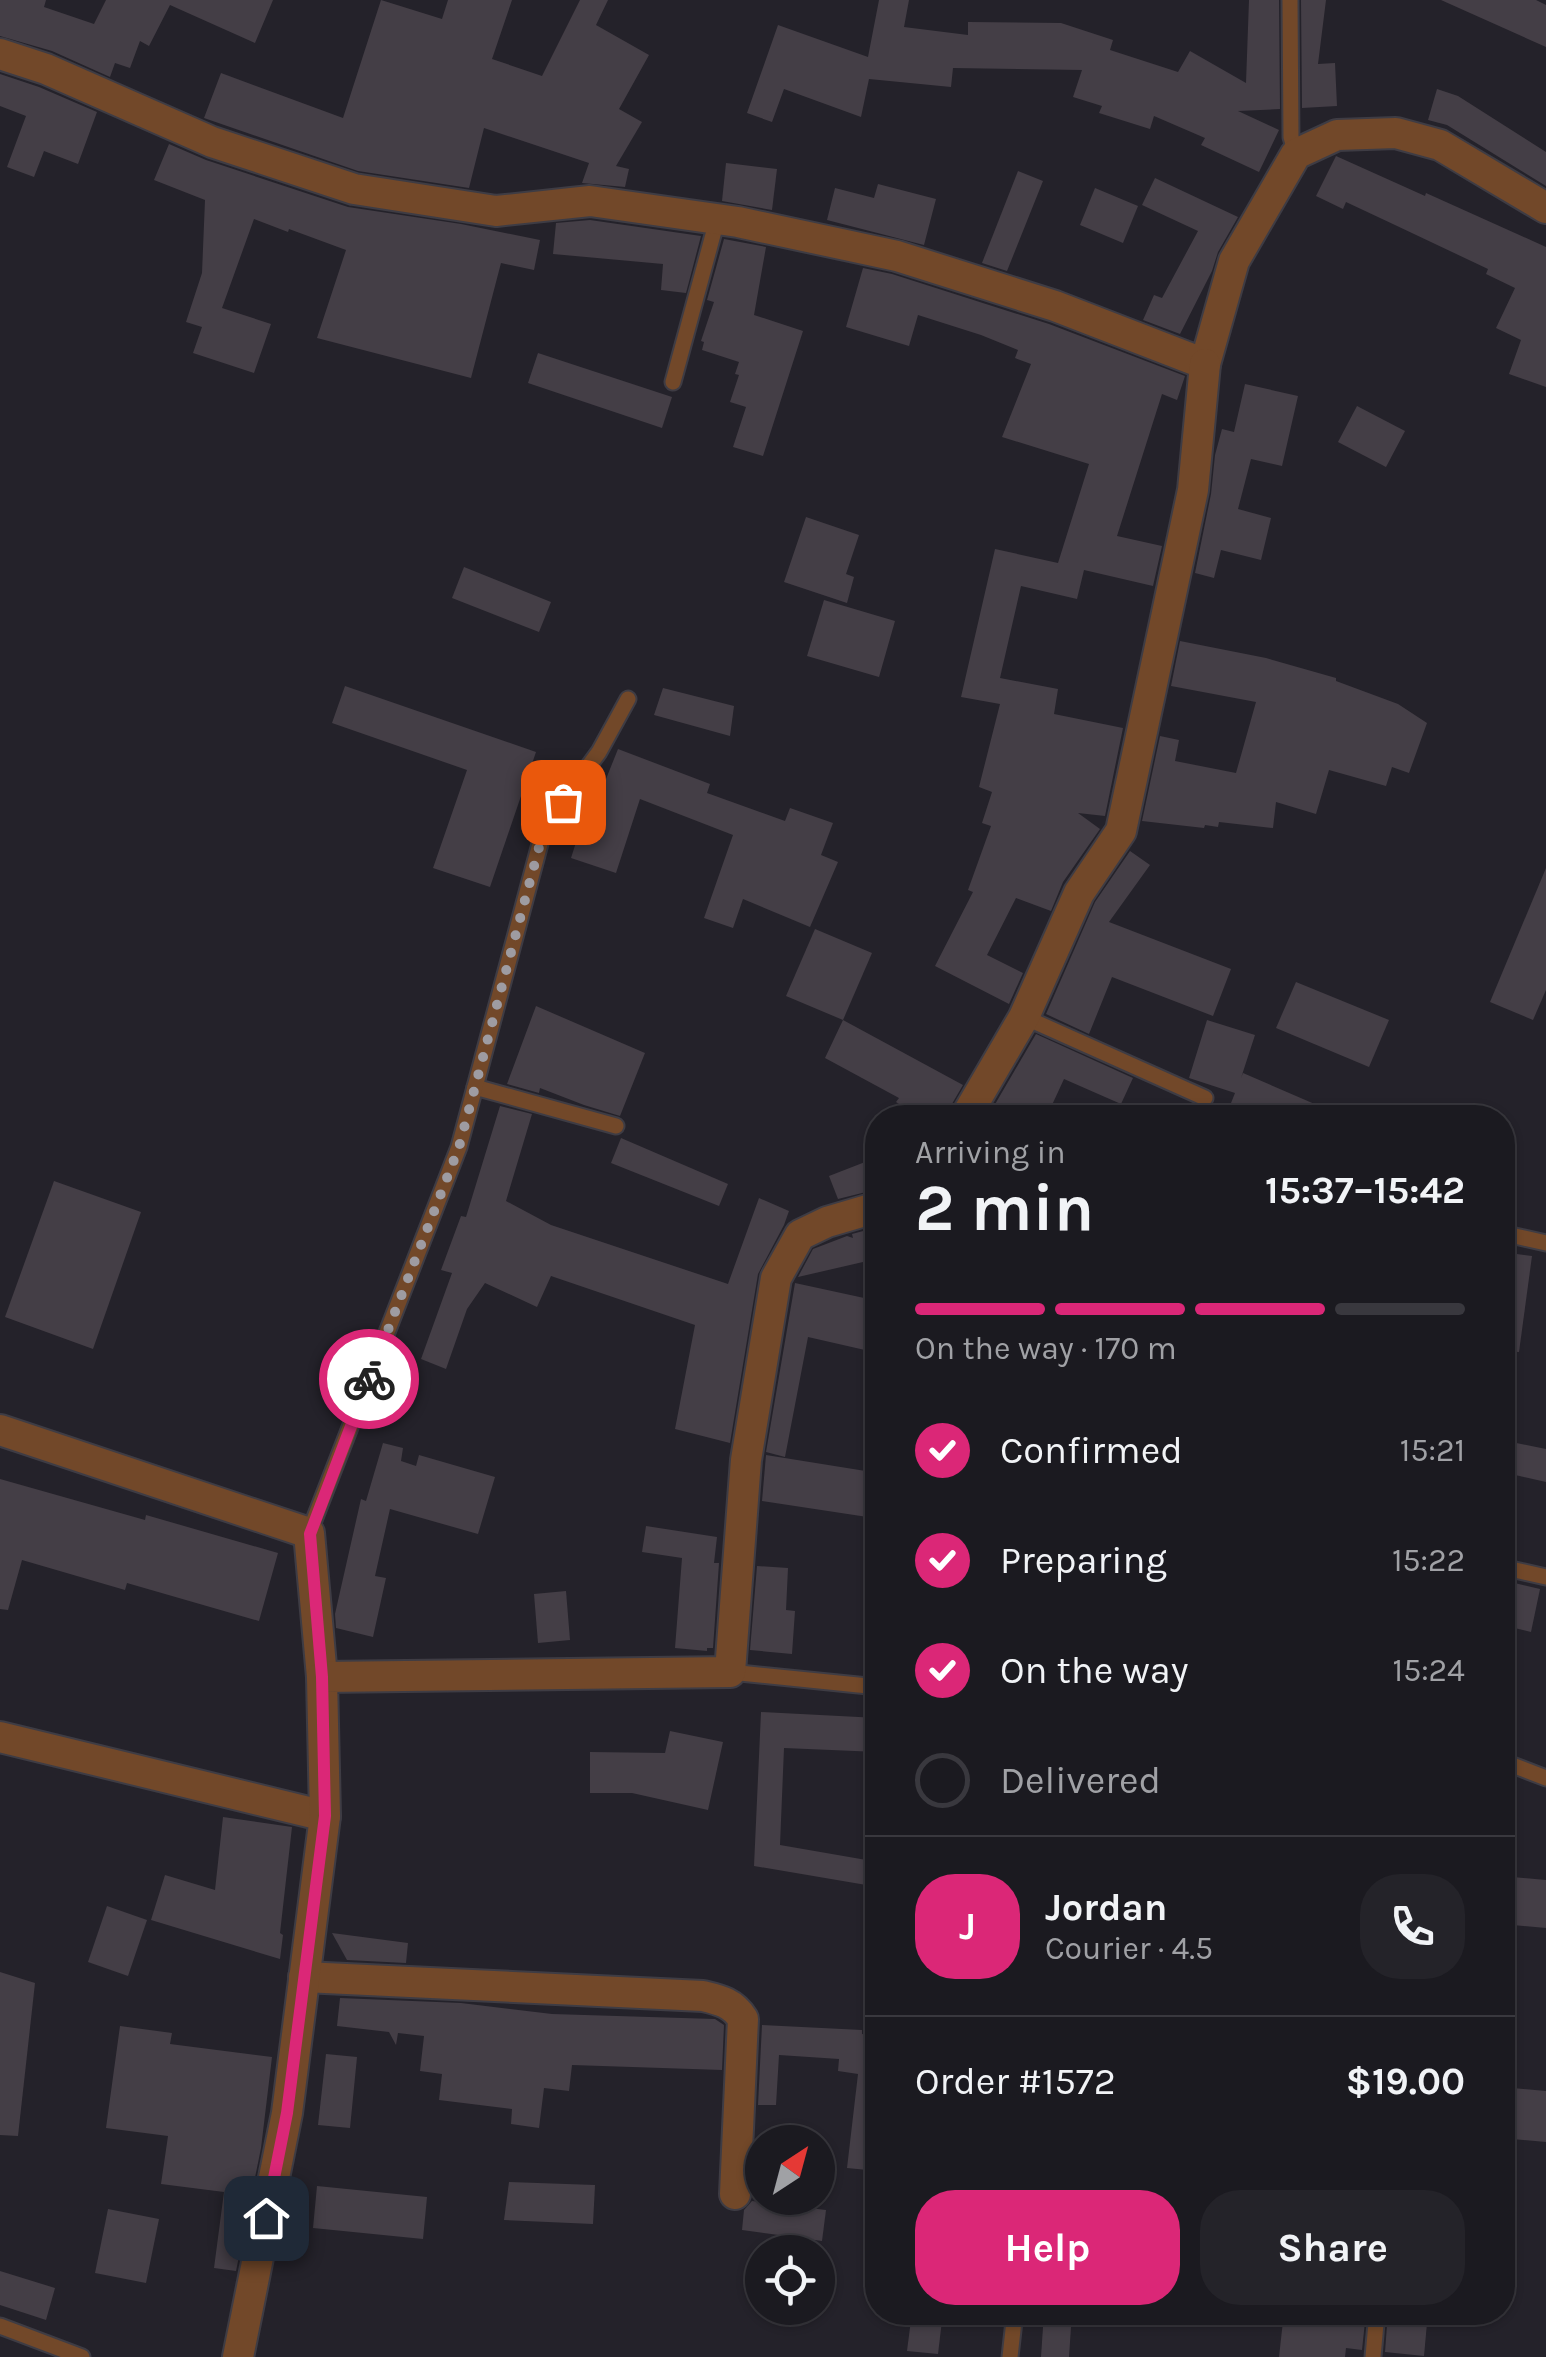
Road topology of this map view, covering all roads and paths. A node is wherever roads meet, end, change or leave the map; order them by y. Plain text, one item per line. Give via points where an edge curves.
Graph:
1 (1290, 0) edge
2 (0, 54) edge
3 (1296, 154) junction
4 (1546, 208) edge
5 (717, 220) junction
6 (1205, 364) junction
7 (674, 382) dead end
8 (628, 699) dead end
9 (1024, 1017) junction
10 (475, 1087) junction
11 (1205, 1098) dead end
12 (972, 1105) edge
13 (616, 1126) dead end
14 (865, 1211) edge
15 (1515, 1236) edge
16 (1546, 1242) edge
17 (0, 1430) edge
18 (310, 1534) junction
19 (1515, 1570) edge
20 (1546, 1577) edge
21 (730, 1672) junction
22 (322, 1677) junction
23 (865, 1686) edge
24 (0, 1736) edge
25 (1515, 1766) edge
26 (1546, 1778) edge
27 (325, 1816) junction
28 (304, 1976) junction
29 (735, 2194) dead end
30 (1014, 2325) edge
31 (1375, 2325) edge
32 (0, 2326) edge
33 (82, 2357) edge
34 (238, 2357) edge
35 (1010, 2357) edge
36 (1373, 2357) edge

1 - 3 lane
2 - 5 street via 212,142 354,189 496,210 590,200
3 - 4 street via 1337,134 1396,133 1440,146
3 - 6 street via 1234,261
5 - 6 street via 897,256 1056,306
5 - 7 lane
6 - 9 street via 1192,490 1121,831 1080,892
8 - 10 lane via 545,825
9 - 11 lane
9 - 12 street
10 - 13 lane
10 - 18 lane via 459,1147
14 - 21 street via 800,1234 776,1278 746,1460
15 - 16 lane
17 - 18 street
18 - 22 street
19 - 20 lane
21 - 22 street
21 - 23 lane
22 - 27 street
24 - 27 street
25 - 26 lane
27 - 28 street
28 - 29 street via 703,1996 732,2005 744,2033
28 - 34 street via 287,2113
30 - 35 lane
31 - 36 lane
32 - 33 lane

